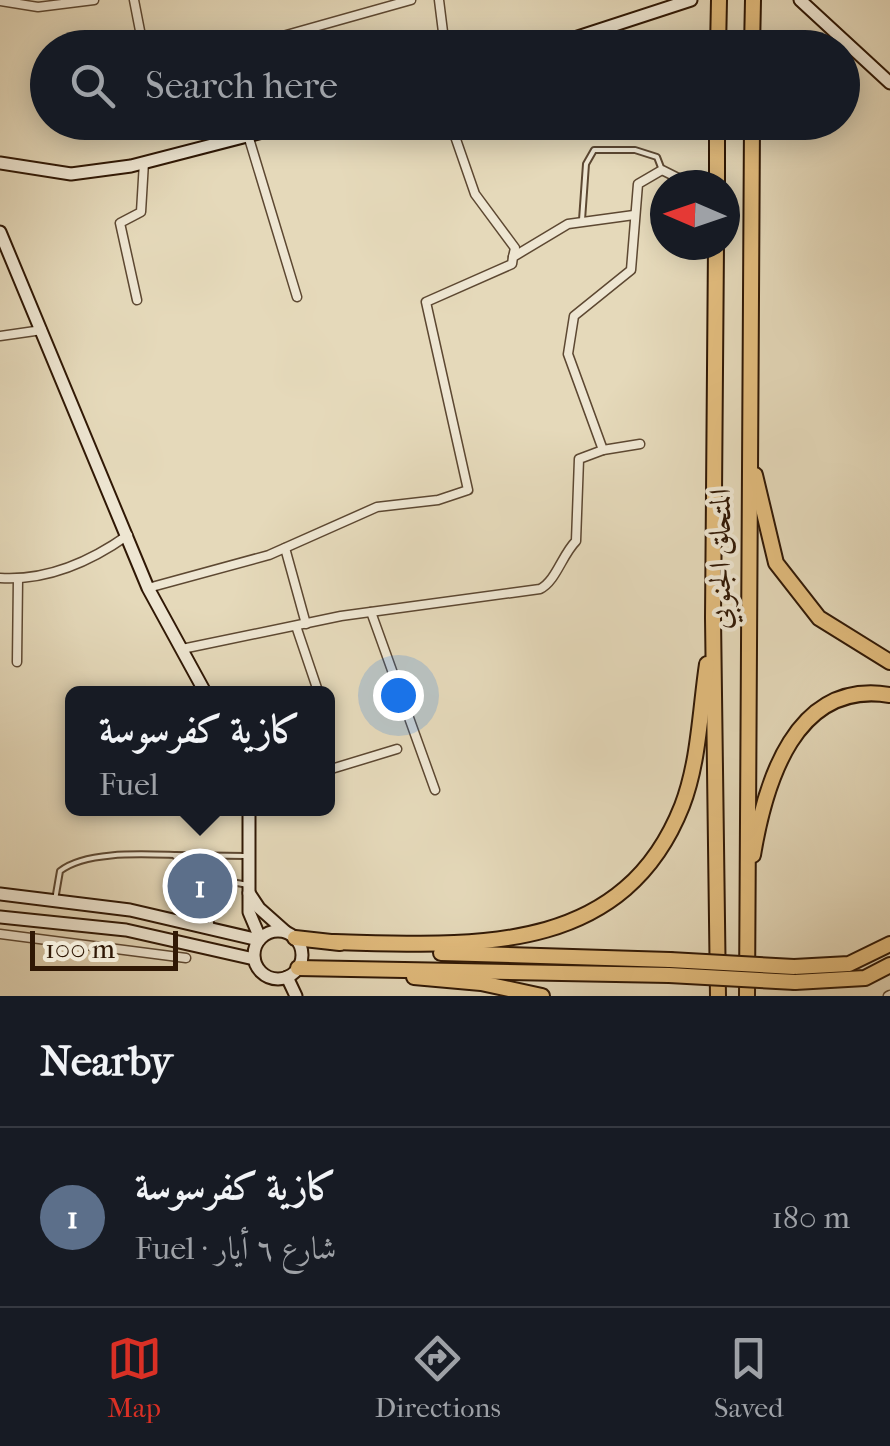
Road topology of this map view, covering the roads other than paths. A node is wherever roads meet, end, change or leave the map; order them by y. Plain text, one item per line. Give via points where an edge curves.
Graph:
1 (94, 0) edge
2 (134, 0) edge
3 (411, 0) edge
4 (438, 0) edge
5 (691, 0) edge
6 (718, 0) edge
7 (753, 0) edge
8 (800, 0) edge
9 (0, 1) edge
10 (143, 30) edge
11 (312, 30) edge
12 (442, 30) edge
13 (599, 30) edge
14 (718, 30) edge
15 (752, 30) edge
16 (833, 30) edge
17 (860, 55) edge
18 (890, 82) edge
19 (210, 140) edge
20 (250, 140) edge
21 (456, 140) edge
22 (718, 140) edge
23 (752, 140) edge
24 (144, 162) junction
25 (0, 163) edge
26 (662, 170) edge
27 (717, 170) edge
28 (650, 177) edge
29 (634, 215) junction
30 (582, 220) junction
31 (0, 232) edge
32 (5, 255) edge
33 (513, 257) junction
34 (716, 260) edge
35 (297, 296) dead end
36 (137, 300) dead end
37 (42, 330) junction
38 (0, 336) edge
39 (640, 444) dead end
40 (748, 446) junction
41 (604, 450) junction
42 (128, 535) junction
43 (285, 548) junction
44 (0, 578) edge
45 (18, 579) junction
46 (148, 588) junction
47 (371, 612) junction
48 (713, 618) junction
49 (301, 625) junction
50 (182, 649) junction
51 (17, 662) dead end
52 (890, 662) edge
53 (202, 686) edge
54 (317, 686) edge
55 (890, 696) edge
56 (396, 749) dead end
57 (335, 768) edge
58 (435, 790) dead end
59 (249, 816) edge
60 (174, 856) junction
61 (250, 856) junction
62 (184, 864) junction
63 (212, 879) junction
64 (248, 887) junction
65 (0, 894) edge
66 (209, 897) junction
67 (745, 900) junction
68 (54, 901) junction
69 (0, 917) edge
70 (211, 926) junction
71 (0, 934) edge
72 (290, 935) junction
73 (259, 939) junction
74 (332, 942) junction
75 (890, 944) edge
76 (186, 958) dead end
77 (254, 960) junction
78 (890, 965) edge
79 (670, 968) junction
80 (334, 969) junction
81 (292, 973) junction
82 (794, 974) junction
83 (296, 996) edge
84 (542, 996) edge
85 (718, 996) edge
86 (748, 996) edge

1 - 9 street via 38,7
2 - 10 street
3 - 11 street
4 - 12 street
5 - 13 street
6 - 14 highway
7 - 15 highway
8 - 16 street
17 - 18 street
19 - 24 street
20 - 35 street
21 - 33 street via 475,194 515,248
22 - 27 highway
23 - 40 highway, المتحلق الجنوبي
24 - 25 street via 70,174
24 - 36 street via 141,212 120,223
26 - 30 lane via 657,157 635,150 594,150 586,164
28 - 29 street via 638,184
29 - 30 street
29 - 41 street via 631,270 574,316 568,354
30 - 33 street
31 - 32 street
32 - 37 street
33 - 43 street via 512,264 426,302 468,490 377,507
34 - 48 highway, المتحلق الجنوبي
37 - 38 street
37 - 42 street
39 - 41 street
40 - 52 highway via 776,563 819,618
40 - 67 highway, المتحلق الجنوبي
41 - 47 street via 580,460 578,532 549,584
42 - 45 street via 66,570
42 - 46 street
43 - 46 street
43 - 49 street
44 - 45 street
45 - 51 street
46 - 50 street
47 - 49 street
47 - 58 street
48 - 74 highway via 686,792 666,836 629,882 556,928 498,943
48 - 85 highway, المتحلق الجنوبي
49 - 50 street
49 - 54 street
50 - 53 street
55 - 67 highway via 866,691 834,700 804,724 762,798
56 - 57 street
59 - 61 street
60 - 61 lane
60 - 62 lane
60 - 68 lane via 70,863 60,871
61 - 64 street
62 - 63 lane via 193,875
62 - 66 lane via 184,892
63 - 64 lane
63 - 66 lane
64 - 72 street via 259,908
64 - 73 street
65 - 68 street
66 - 70 lane
67 - 86 highway, المتحلق الجنوبي
68 - 70 street
69 - 77 street via 126,930
70 - 73 street
71 - 76 street
72 - 73 street via 272,931
72 - 74 highway
72 - 81 street via 302,949
73 - 77 street
74 - 79 highway
75 - 82 highway via 849,964
77 - 81 street via 268,977
78 - 82 highway via 865,978
79 - 80 highway
79 - 82 highway, bridge
80 - 81 highway
80 - 84 highway via 481,983
81 - 83 street

